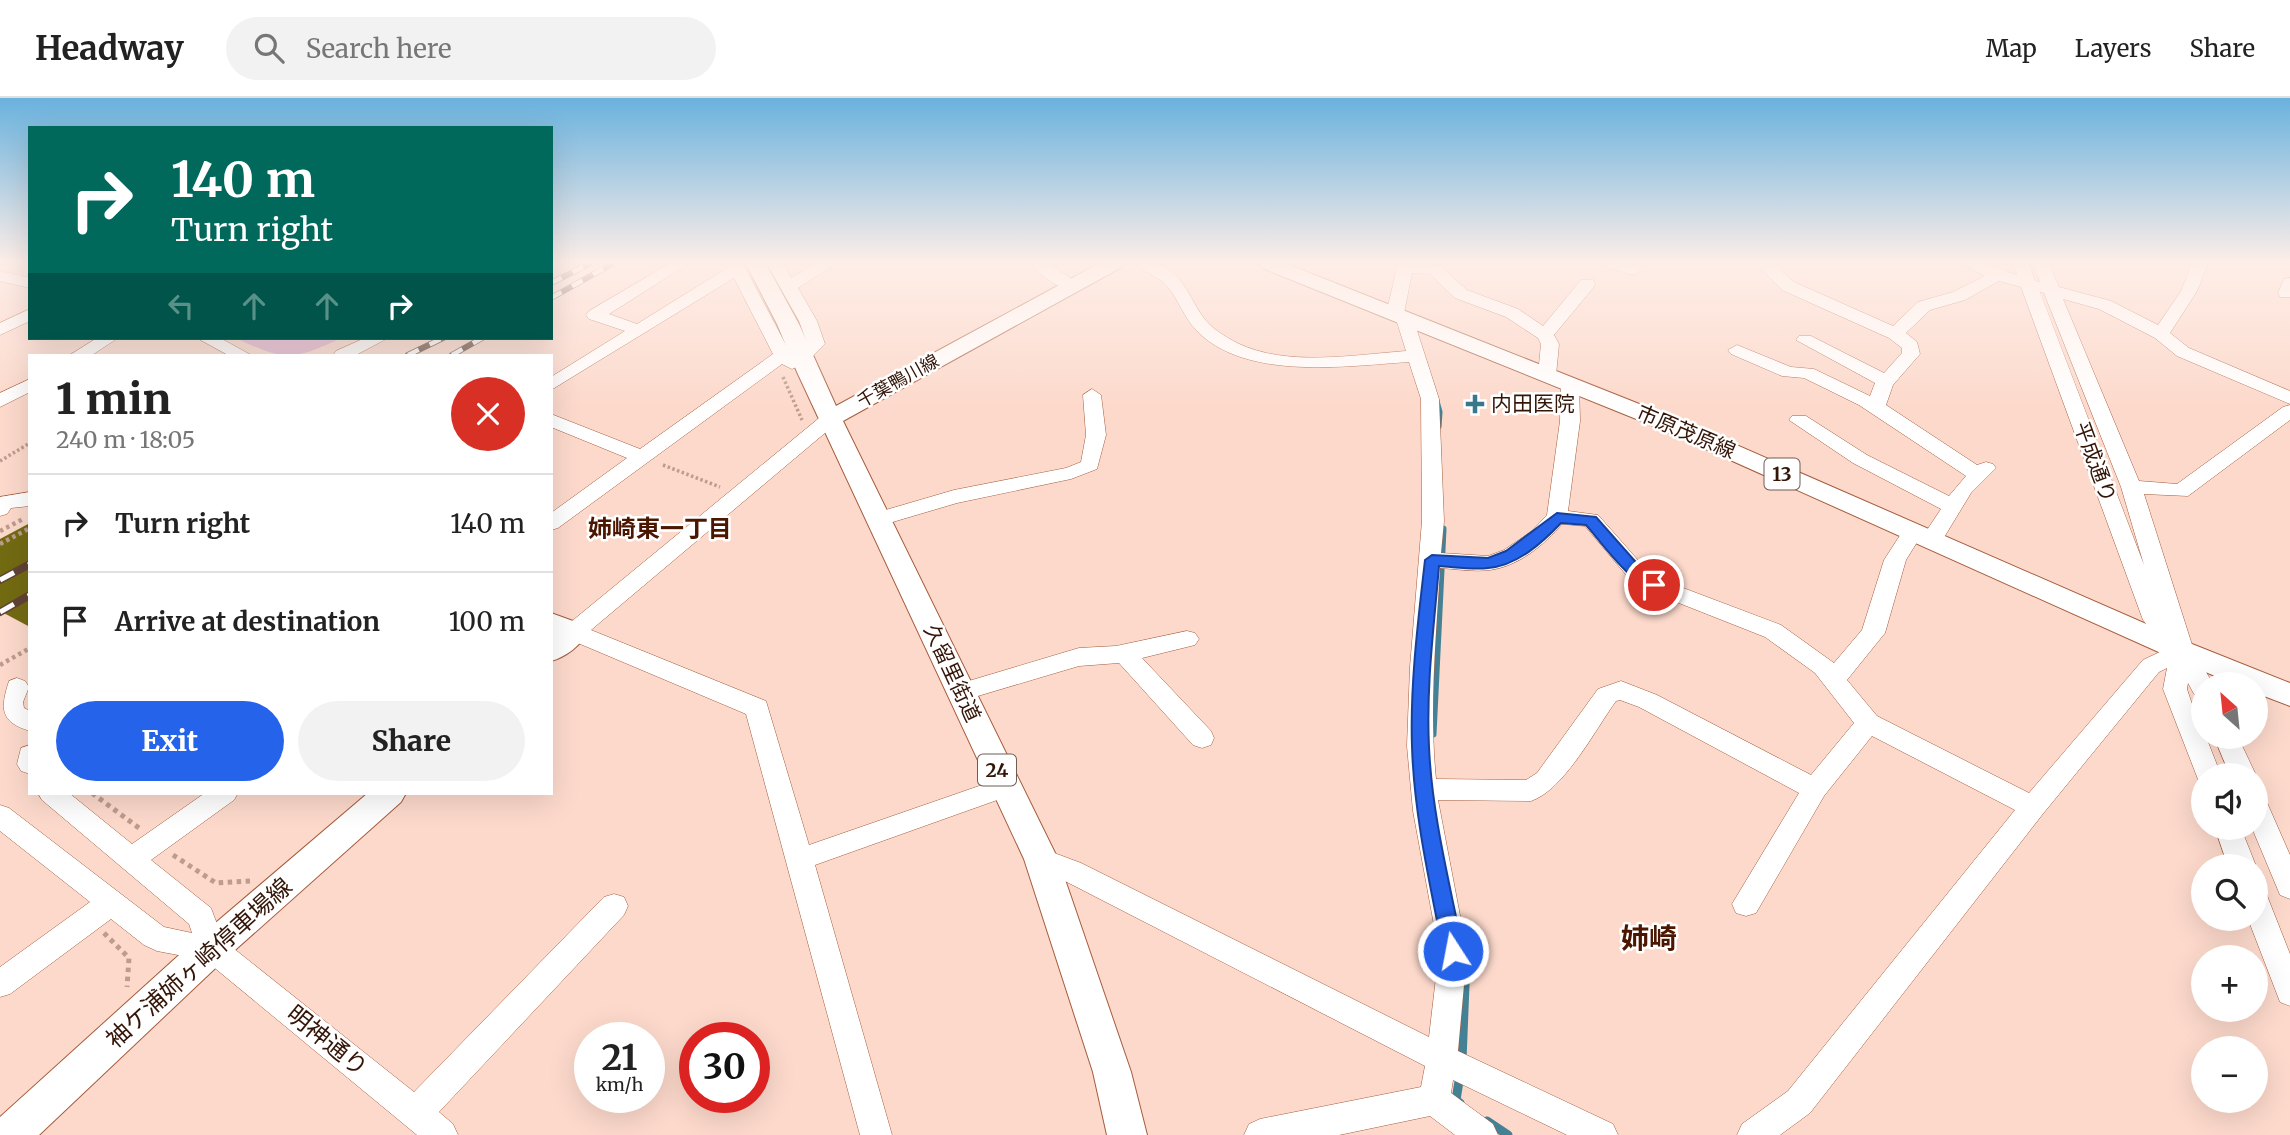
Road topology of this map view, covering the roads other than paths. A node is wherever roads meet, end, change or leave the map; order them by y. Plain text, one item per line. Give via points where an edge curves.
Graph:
1 (599, 312) edge
2 (666, 312) edge
3 (772, 312) edge
4 (772, 312) edge
5 (806, 312) edge
6 (1023, 312) edge
7 (1189, 312) edge
8 (1390, 312) edge
9 (1400, 312) edge
10 (1510, 312) edge
11 (1564, 312) edge
12 (1847, 312) edge
13 (1917, 312) edge
14 (2039, 312) edge
15 (2061, 312) edge
16 (2119, 312) edge
17 (2175, 312) edge
18 (28, 315) edge
19 (1399, 316) junction
20 (0, 330) edge
21 (638, 330) junction
22 (1895, 334) junction
23 (2161, 334) junction
24 (1545, 335) junction
25 (105, 340) edge
26 (216, 340) edge
27 (375, 340) edge
28 (1805, 340) dead end
29 (792, 346) junction
30 (1737, 350) dead end
31 (81, 354) edge
32 (240, 354) edge
33 (344, 354) edge
34 (1414, 356) junction
35 (1558, 379) junction
36 (1886, 381) junction
37 (553, 384) edge
38 (28, 385) edge
39 (1092, 395) dead end
40 (2290, 398) edge
41 (0, 401) edge
42 (1875, 409) junction
43 (2290, 411) edge
44 (831, 418) junction
45 (1799, 420) dead end
46 (553, 421) edge
47 (642, 457) junction
48 (1982, 471) joint
49 (2131, 487) junction
50 (28, 499) edge
51 (2, 501) edge
52 (1952, 506) junction
53 (1557, 517) junction
54 (879, 519) junction
55 (553, 522) edge
56 (1922, 535) junction
57 (1432, 560) junction
58 (563, 627) edge
59 (1187, 639) dead end
60 (553, 647) edge
61 (2182, 651) junction
62 (1124, 653) junction
63 (2194, 672) edge
64 (1834, 679) junction
65 (16, 689) edge
66 (961, 692) junction
67 (2290, 695) edge
68 (28, 721) edge
69 (1868, 723) junction
70 (1202, 738) dead end
71 (2203, 763) edge
72 (1005, 786) junction
73 (1424, 789) junction
74 (1815, 789) junction
75 (53, 795) edge
76 (222, 795) edge
77 (388, 795) edge
78 (2033, 807) junction
79 (0, 816) edge
80 (2268, 835) edge
81 (131, 859) junction
82 (800, 859) junction
83 (1041, 859) junction
84 (2290, 887) edge
85 (1746, 904) dead end
86 (614, 906) dead end
87 (106, 917) junction
88 (2267, 931) edge
89 (212, 948) junction
90 (0, 984) edge
91 (2290, 992) edge
92 (1442, 1059) junction
93 (1434, 1100) junction
94 (416, 1114) junction
95 (10, 1135) edge
96 (442, 1135) edge
97 (876, 1135) edge
98 (1127, 1135) edge
99 (1260, 1135) edge
100 (1482, 1135) edge
101 (1602, 1135) edge
102 (1753, 1135) edge

1 - 21 street via 595,315
2 - 21 street
3 - 29 main road, 久留里街道
4 - 29 street
5 - 29 street via 816,344
6 - 44 main road, 千葉鴨川線
7 - 34 street via 1234,349 1298,362
8 - 19 main road, 市原茂原線 / 13
9 - 19 street
10 - 24 street
11 - 24 street
12 - 22 street
13 - 22 street
14 - 61 street, 平成通り via 2154,620
15 - 49 street, 平成通り
16 - 23 street
17 - 23 street
18 - 20 street
19 - 34 street
19 - 35 main road, 市原茂原線 / 13
21 - 37 street
22 - 36 street via 1911,346 1911,354
23 - 40 street via 2183,352
24 - 35 street
25 - 31 street
26 - 32 street
27 - 33 street
28 - 36 street
29 - 44 main road, 久留里街道
29 - 47 street
30 - 42 street via 1788,373 1808,373
34 - 57 street via 1430,399
35 - 53 street via 1570,421
35 - 56 main road, 市原茂原線 / 13
36 - 42 street
38 - 41 street
39 - 54 street via 1096,436 1090,466
42 - 48 street
43 - 49 street via 2181,491
44 - 54 main road, 久留里街道 / 24
44 - 58 street
45 - 52 street via 1860,459
46 - 47 street
47 - 55 street
48 - 52 street
49 - 61 street, 平成通り
50 - 51 street
52 - 56 street
53 - 57 street via 1540,536 1512,555 1489,563
53 - 64 street via 1591,520 1636,572 1654,585 1773,631
54 - 66 main road, 久留里街道 / 24
56 - 61 main road, 市原茂原線 / 13
56 - 64 street via 1895,560 1873,633
57 - 73 street via 1422,667
58 - 60 main road
58 - 82 street via 757,708
59 - 62 street
61 - 63 street, 平成通り
61 - 67 main road, 市原茂原線 / 13
61 - 71 street, 平成通り via 2175,689
61 - 78 street via 2151,666
62 - 66 street via 1079,657
62 - 70 street
64 - 69 street
65 - 68 street via 13,713
66 - 72 main road, 久留里街道 / 24
69 - 74 street
69 - 78 street
72 - 82 street
72 - 83 main road, 久留里街道 / 24
73 - 74 street via 1531,791 1546,779 1607,695 1621,690
73 - 92 street via 1453,951
74 - 85 street
75 - 81 street, 明神通り
76 - 81 street
77 - 89 main road, 袖ケ浦姉ヶ崎停車場線
78 - 102 street via 1799,1102
79 - 87 street, 明神通り
80 - 84 street
81 - 89 street, 明神通り via 201,917
82 - 97 street
83 - 92 street
83 - 98 main road, 久留里街道 / 24 via 1082,974
86 - 94 street
87 - 89 street, 明神通り via 161,939
87 - 90 street
88 - 91 street
89 - 94 street, 明神通り
89 - 95 main road, 袖ケ浦姉ヶ崎停車場線
92 - 93 street
92 - 101 street
93 - 99 street
93 - 100 street
94 - 96 street, 明神通り

